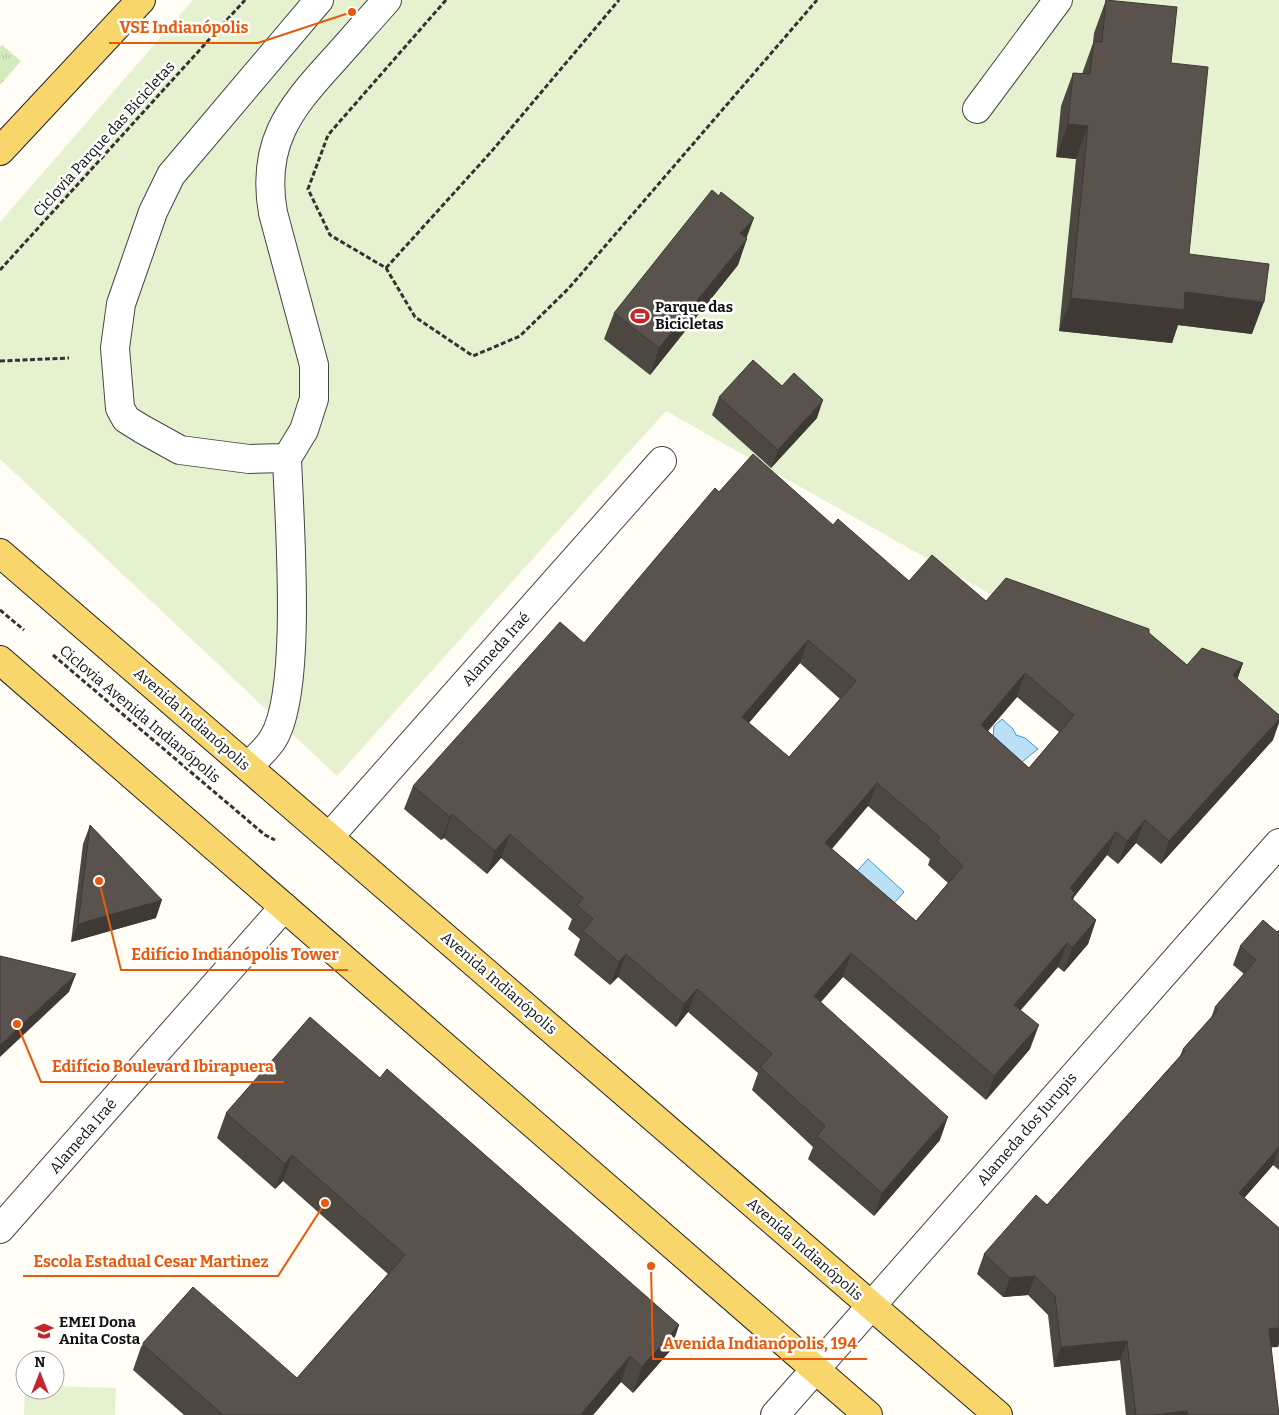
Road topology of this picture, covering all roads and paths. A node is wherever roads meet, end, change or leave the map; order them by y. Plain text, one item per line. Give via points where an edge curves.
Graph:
1 (141, 0) edge
2 (244, 0) edge
3 (319, 0) edge
4 (387, 0) edge
5 (446, 0) edge
6 (619, 0) edge
7 (817, 0) edge
8 (1058, 0) edge
9 (977, 109) dead end
10 (0, 151) edge
11 (386, 268) junction
12 (0, 270) edge
13 (69, 358) dead end
14 (0, 361) edge
15 (287, 458) junction
16 (662, 461) dead end
17 (0, 553) edge
18 (0, 610) edge
19 (30, 636) dead end
20 (46, 649) dead end
21 (0, 660) edge
22 (248, 767) junction
23 (265, 835) dead end
24 (330, 836) junction
25 (1279, 843) edge
26 (284, 907) junction
27 (0, 1229) edge
28 (871, 1306) junction
29 (815, 1369) junction
30 (775, 1415) edge
31 (868, 1415) edge
32 (998, 1415) edge

1 - 10 main road
2 - 12 path, Ciclovia Parque das Bicicletas
3 - 15 street via 171,175 153,212 122,304 114,348 120,408 126,419 180,450 249,459
4 - 15 street via 297,100 281,128 273,155 269,189 314,364 314,400 304,430
5 - 11 path via 328,135 308,189 330,235
6 - 11 path via 491,152
7 - 11 path via 569,288 520,336 473,356 415,317
8 - 9 street
13 - 14 path
15 - 22 street via 289,676 283,715 274,739
16 - 24 street, Alameda Iraé
17 - 22 main road, Avenida Indianópolis
18 - 19 path
20 - 23 path, Ciclovia Avenida Indianópolis
21 - 26 main road
22 - 24 main road, Avenida Indianópolis
24 - 28 main road, Avenida Indianópolis
25 - 28 street, Alameda dos Jurupis
26 - 27 street, Alameda Iraé
26 - 29 main road
28 - 29 street, Alameda dos Jurupis
28 - 32 main road, Avenida Indianópolis
29 - 30 street, Alameda dos Jurupis
29 - 31 main road

